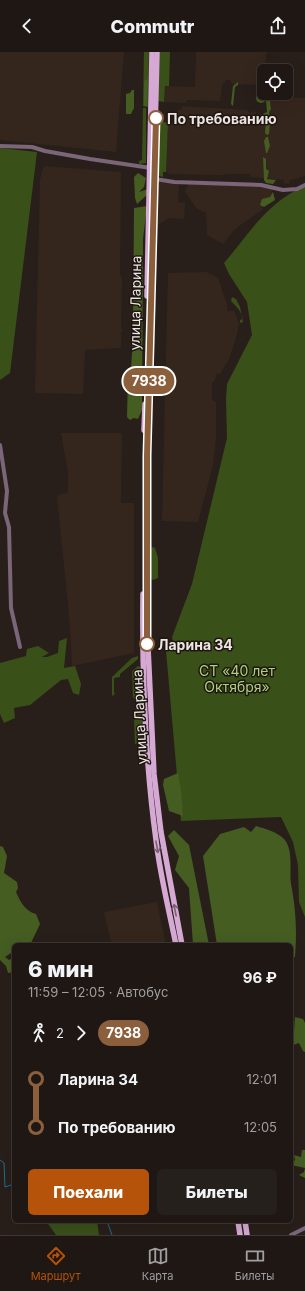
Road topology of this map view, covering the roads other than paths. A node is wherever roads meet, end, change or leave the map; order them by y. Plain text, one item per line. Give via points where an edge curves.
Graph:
1 (152, 52) edge
2 (157, 52) edge
3 (0, 146) edge
4 (152, 168) junction
5 (155, 179) junction
6 (305, 185) edge
7 (0, 445) edge
8 (2, 513) edge
9 (145, 590) junction
10 (144, 626) junction
11 (20, 647) dead end
12 (176, 943) edge
13 (182, 943) edge
14 (238, 1223) edge
15 (245, 1223) edge
16 (305, 1228) edge
17 (240, 1235) edge
18 (247, 1235) edge
19 (291, 1235) edge

1 - 4 main road, улица Ларина
2 - 4 main road, улица Ларина
3 - 4 street via 32,147
4 - 5 main road, улица Ларина
4 - 9 main road, улица Ларина via 144,431
5 - 6 street via 257,185 284,190 297,189
5 - 9 main road, улица Ларина
7 - 8 street via 7,491
8 - 11 street via 9,527 11,608
9 - 10 main road, улица Ларина
10 -> 12 main road via 145,710 156,841
13 -> 10 main road, улица Ларина via 168,875 154,774
14 - 17 main road
15 - 18 main road
16 - 19 street

